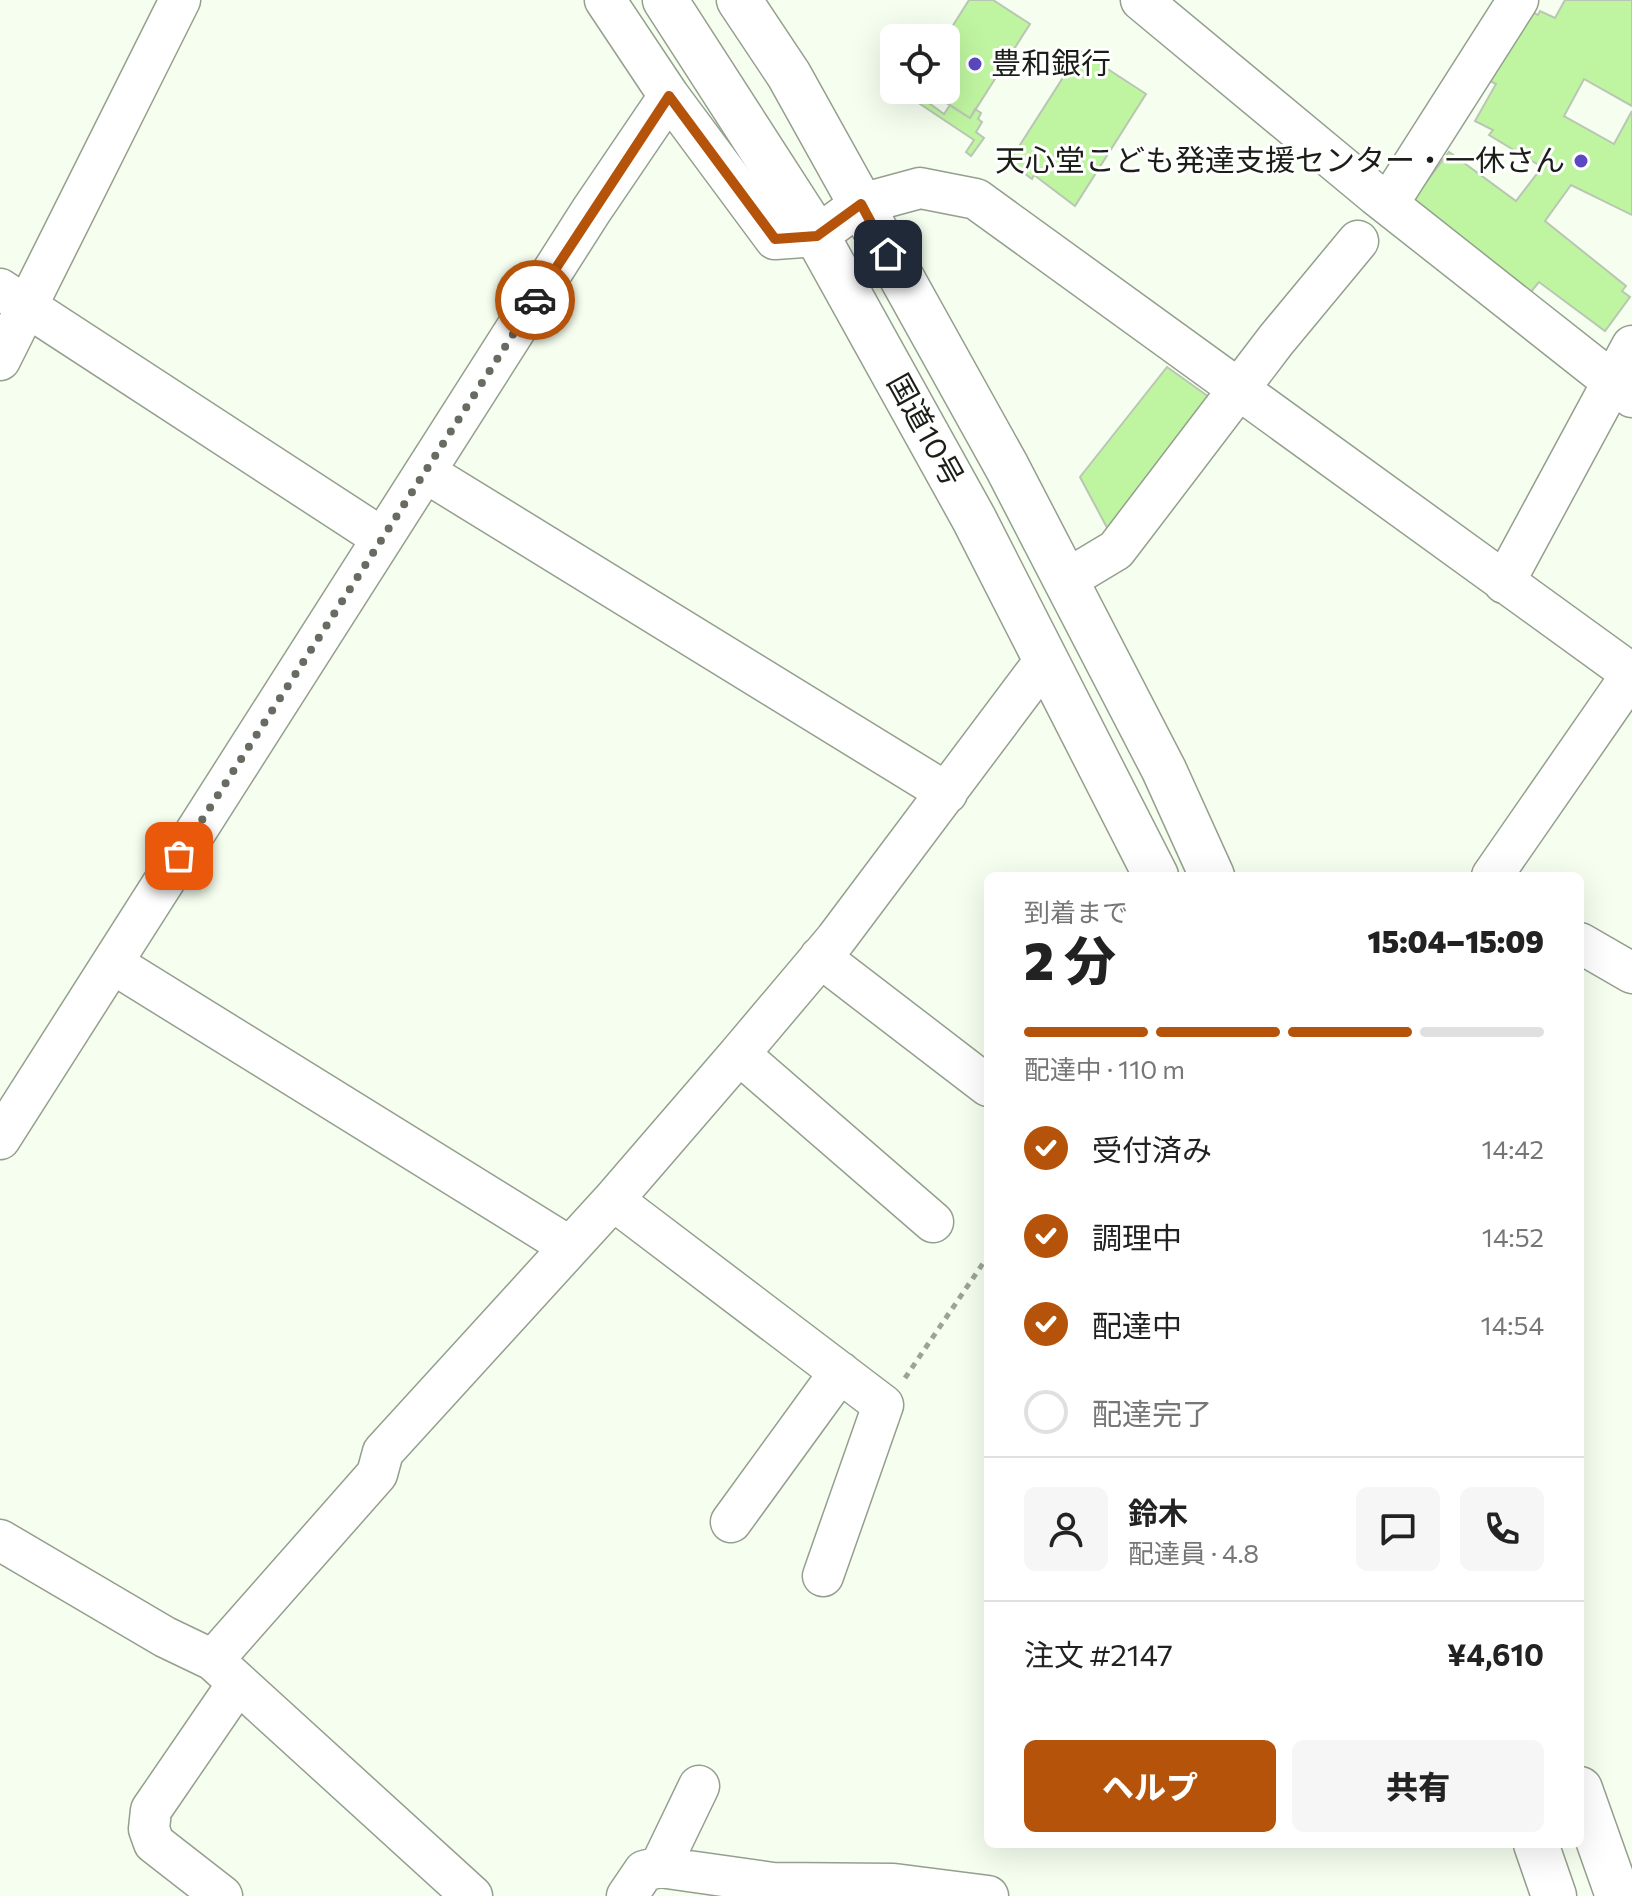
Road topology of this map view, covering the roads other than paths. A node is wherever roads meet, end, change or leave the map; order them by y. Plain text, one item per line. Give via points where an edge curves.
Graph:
1 (180, 0) edge
2 (605, 0) edge
3 (665, 0) edge
4 (739, 0) edge
5 (1141, 0) edge
6 (1518, 0) edge
7 (669, 96) junction
8 (861, 204) junction
9 (1388, 204) junction
10 (817, 236) junction
11 (1358, 241) dead end
12 (14, 298) edge
13 (1632, 346) edge
14 (0, 360) edge
15 (1239, 389) junction
16 (1623, 390) edge
17 (425, 472) junction
18 (382, 538) junction
19 (1066, 580) junction
20 (1504, 583) junction
21 (1046, 659) junction
22 (1632, 674) edge
23 (947, 793) junction
24 (1154, 872) edge
25 (1210, 872) edge
26 (1495, 872) edge
27 (1584, 945) edge
28 (820, 957) junction
29 (112, 963) junction
30 (1632, 973) edge
31 (739, 1054) junction
32 (984, 1083) edge
33 (0, 1139) edge
34 (613, 1200) junction
35 (933, 1222) dead end
36 (570, 1247) junction
37 (840, 1372) junction
38 (731, 1522) dead end
39 (0, 1540) edge
40 (823, 1576) dead end
41 (226, 1671) junction
42 (699, 1786) dead end
43 (1584, 1800) edge
44 (1537, 1848) edge
45 (660, 1867) junction
46 (222, 1896) edge
47 (472, 1896) edge
48 (627, 1896) edge
49 (988, 1896) edge
50 (1554, 1896) edge
51 (1618, 1896) edge

1 - 12 street
2 - 7 street
3 - 10 highway, 国道10号
4 - 8 highway, 国道10号 via 789,75
5 - 9 street
6 - 9 street
7 - 10 street via 775,239
7 - 17 street
8 - 10 street
8 - 15 street via 920,188 976,199
8 - 19 highway, 国道10号
9 - 16 street
10 - 21 highway, 国道10号
11 - 15 street
12 - 14 street
12 - 18 street
13 - 16 street
15 - 19 street via 1116,550
15 - 20 street
16 - 20 street
17 - 18 street
17 - 23 street
18 - 29 street
19 - 25 highway, 国道10号
20 - 22 street
21 - 23 street
21 - 24 highway, 国道10号
22 - 26 street
23 - 28 street
27 - 30 street
28 - 31 street
28 - 32 street
29 - 33 street
29 - 36 street
31 - 34 street
31 - 35 street
34 - 36 street
34 - 37 street
36 - 41 street via 383,1452 377,1474
37 - 38 street
37 - 40 street via 883,1405
39 - 41 street
41 - 46 street via 151,1810 149,1829 154,1843
41 - 47 street
42 - 45 street
43 - 51 highway
44 - 50 highway
45 - 48 street via 644,1871
45 - 49 street via 773,1883 894,1884

